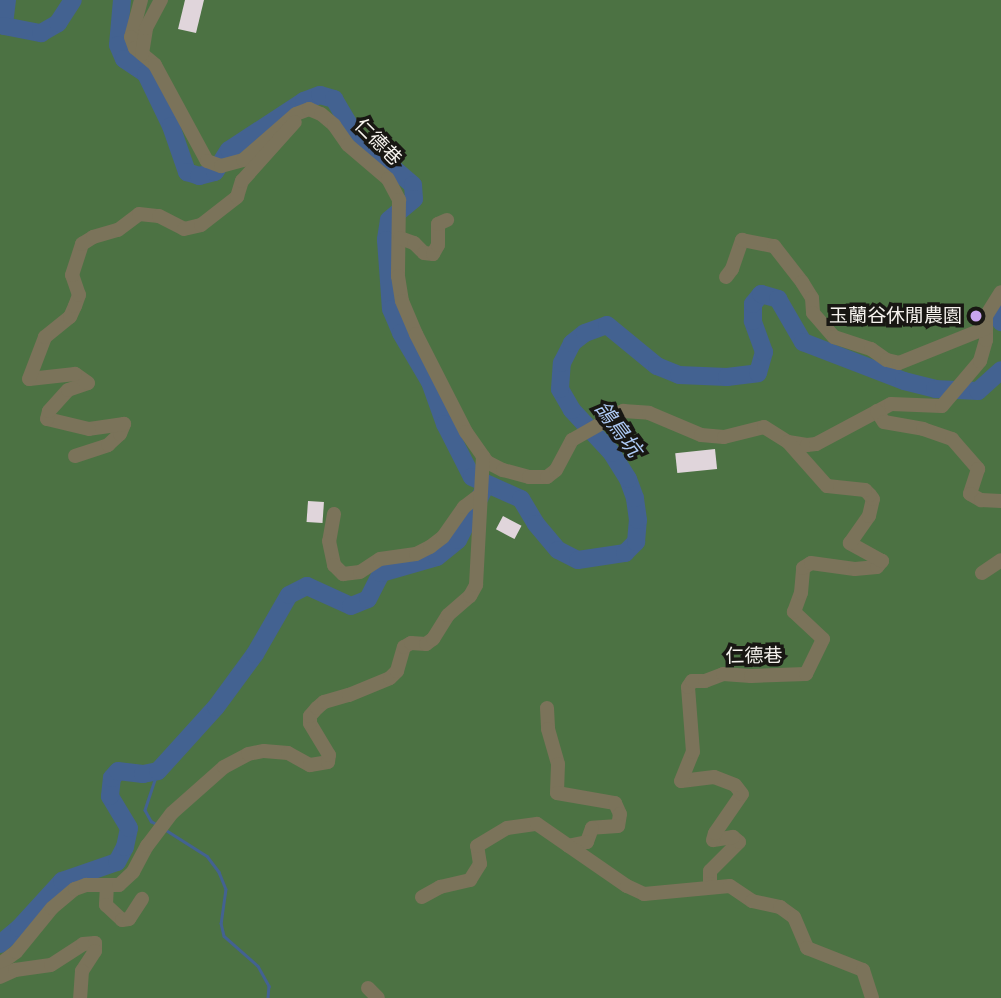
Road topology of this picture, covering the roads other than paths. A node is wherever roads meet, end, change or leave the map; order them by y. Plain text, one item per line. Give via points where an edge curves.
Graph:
1 (141, 0) edge
2 (161, 0) edge
3 (142, 54) junction
4 (296, 114) junction
5 (447, 220) dead end
6 (400, 238) junction
7 (726, 277) dead end
8 (1001, 292) edge
9 (986, 328) junction
10 (877, 411) junction
11 (788, 442) junction
12 (75, 456) dead end
13 (482, 461) junction
14 (480, 495) junction
15 (1001, 501) edge
16 (334, 514) dead end
17 (1001, 560) edge
18 (982, 573) dead end
19 (547, 708) dead end
20 (568, 846) junction
21 (107, 885) junction
22 (710, 885) junction
23 (422, 897) dead end
24 (142, 900) dead end
25 (0, 964) edge
26 (0, 977) edge
27 (80, 998) edge
28 (872, 998) edge

1 - 3 street via 131,37
2 - 3 street via 146,28
3 - 4 street via 155,65 214,164 243,160
4 - 6 street, 仁德巷 via 309,109 328,119 348,145 388,179 399,200
4 - 12 street via 295,126 242,181 237,197 201,225 184,229 159,216 139,214 118,230 82,244 72,275 79,295 75,306 70,317 45,337 29,379 75,374 88,383 68,390 47,419 89,429 124,424 108,444
5 - 6 street via 438,224 433,254
6 - 13 street, 仁德巷 via 402,301
7 - 9 street via 742,240 774,246 812,298 813,313 834,337 899,363
8 - 9 street via 986,316
9 - 10 street, 仁德巷 via 980,361 942,406 891,404
10 - 11 street, 仁德巷 via 816,444
10 - 15 street via 884,422 952,439 978,469 971,494 981,500
11 - 13 street, 仁德巷 via 764,427 724,437 701,435 634,409 572,439 556,471 547,477 529,477
11 - 22 street, 仁德巷 via 827,486 865,490 870,495 869,516 850,543 882,561 877,567 855,569 811,563 803,568 794,612 824,639 806,674 723,674 692,681 688,687 693,752 681,781 714,777 735,785 742,794 715,833 713,840 733,837 738,842 710,871
13 - 14 street
14 - 16 street via 430,547 416,554 380,559 360,572 343,574 334,565 329,541
14 - 21 street via 479,571 470,596 448,615 433,639 404,647 390,678 324,702 310,716 328,762 310,765 288,753 248,754 215,774 160,827 133,872 119,885
17 - 18 street
19 - 20 street via 558,764 557,793 615,803 620,814 618,827 592,828 587,842
20 - 22 street via 644,894
20 - 23 street via 537,824 507,828 477,846 480,864 470,880
21 - 24 street via 106,905 122,920 129,919
21 - 25 street via 75,888 52,908 16,953
22 - 28 street via 730,886 752,901 780,907 794,917 807,948 863,970
26 - 27 street via 51,965 83,944 95,943 82,971

